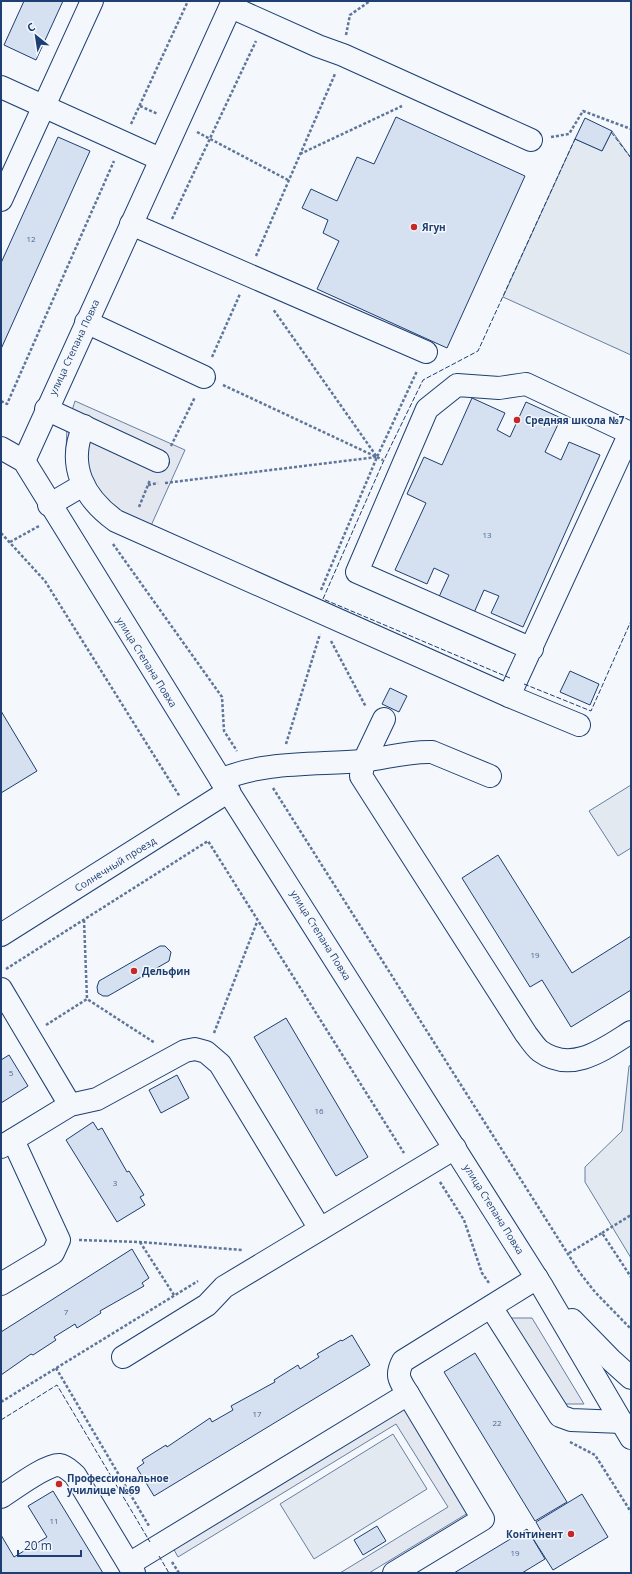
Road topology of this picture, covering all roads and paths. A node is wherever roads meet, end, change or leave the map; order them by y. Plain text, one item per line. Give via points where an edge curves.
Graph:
1 (92, 1) edge
2 (188, 1) edge
3 (370, 1) edge
4 (232, 4) edge
5 (265, 23) junction
6 (343, 54) junction
7 (1, 87) edge
8 (429, 93) junction
9 (44, 106) junction
10 (140, 106) junction
11 (178, 123) junction
12 (631, 129) edge
13 (212, 138) junction
14 (531, 140) joint
15 (122, 142) junction
16 (299, 155) dead end
17 (160, 159) junction
18 (288, 180) dead end
19 (3, 192) edge
20 (131, 224) junction
21 (163, 238) junction
22 (271, 307) dead end
23 (86, 322) junction
24 (426, 352) joint
25 (204, 377) joint
26 (1, 401) edge
27 (46, 409) junction
28 (84, 426) junction
29 (1, 448) edge
30 (377, 457) junction
31 (158, 461) dead end
32 (24, 462) junction
33 (401, 470) junction
34 (83, 485) junction
35 (148, 485) dead end
36 (49, 505) junction
37 (40, 525) dead end
38 (1, 533) edge
39 (110, 539) dead end
40 (10, 542) junction
41 (313, 608) junction
42 (330, 639) dead end
43 (532, 649) junction
44 (510, 696) junction
45 (382, 724) joint
46 (579, 725) dead end
47 (364, 761) junction
48 (263, 769) junction
49 (490, 776) dead end
50 (225, 786) junction
51 (181, 800) dead end
52 (208, 841) dead end
53 (84, 920) junction
54 (257, 922) dead end
55 (1, 935) edge
56 (1, 972) edge
57 (1, 989) edge
58 (88, 999) junction
59 (631, 1032) edge
60 (29, 1036) junction
61 (206, 1052) junction
62 (175, 1056) junction
63 (70, 1105) junction
64 (7, 1144) edge
65 (455, 1148) junction
66 (631, 1215) edge
67 (320, 1229) junction
68 (602, 1233) junction
69 (59, 1240) junction
70 (140, 1242) junction
71 (280, 1253) junction
72 (569, 1253) junction
73 (631, 1277) edge
74 (201, 1279) dead end
75 (540, 1283) junction
76 (1, 1284) edge
77 (174, 1296) junction
78 (491, 1307) junction
79 (631, 1329) edge
80 (123, 1357) dead end
81 (56, 1368) junction
82 (631, 1378) edge
83 (408, 1394) junction
84 (1, 1402) edge
85 (626, 1430) edge
86 (1, 1497) edge
87 (161, 1545) junction
88 (131, 1569) edge
89 (179, 1573) edge
90 (394, 1573) edge

1 - 9 street
2 - 10 path
3 - 6 path via 350,15
4 - 5 street
4 - 11 street, улица Степана Повха
5 - 6 street
5 - 13 path
6 - 8 street
7 - 9 street
8 - 14 street
8 - 16 path
9 - 15 street
9 - 19 street
10 - 11 path
10 - 15 path
11 - 13 path
11 - 17 street, улица Степана Повха
12 - 14 path via 583,112 569,134
13 - 18 path
13 - 21 path
15 - 17 street
15 - 26 path via 7,404
17 - 20 street, улица Степана Повха
20 - 21 street
20 - 23 street, улица Степана Повха
21 - 24 street
22 - 30 path
23 - 25 street
23 - 27 street, улица Степана Повха
24 - 30 path
25 - 30 path
27 - 28 street
27 - 32 street, улица Степана Повха
28 - 31 street
28 - 34 street via 78,438 75,456
29 - 32 street
30 - 33 path
30 - 35 path
30 - 41 path
32 - 36 street, улица Степана Повха
33 - 43 street via 357,572
33 - 43 street via 427,409 457,385 500,388 526,384 630,433
34 - 36 street
34 - 41 street via 96,504 116,521
36 - 50 street, улица Степана Повха
37 - 40 path
38 - 40 path
39 - 48 path via 222,697 224,731
40 - 51 path via 45,581
41 - 44 street
41 - 48 path via 323,624
42 - 45 path
43 - 44 street
44 - 46 street
45 - 47 street
47 - 48 street, Солнечный проезд
47 - 49 street, Солнечный проезд via 432,752
47 - 59 street via 361,776 526,1034 540,1051 558,1059 578,1060 600,1051
48 - 50 street, Солнечный проезд via 235,774
48 - 72 path
50 - 55 street, Солнечный проезд
50 - 65 street, улица Степана Повха
52 - 53 path
53 - 56 path
53 - 58 path
54 - 61 path
57 - 60 street
58 - 60 path
58 - 62 path
60 - 63 street
61 - 62 street via 195,1049
61 - 67 street via 220,1064
62 - 63 street via 97,1099
63 - 64 street
64 - 69 street
65 - 67 street
65 - 75 street, улица Степана Повха
66 - 68 path
67 - 71 street
68 - 72 path
68 - 73 path
69 - 70 path
69 - 76 street via 53,1253
70 - 71 path
70 - 77 path
71 - 80 street via 224,1287 207,1305
72 - 79 path via 595,1292
74 - 77 path
75 - 78 street
75 - 82 street, улица Степана Повха via 581,1330
75 - 85 street, улица Степана Повха
77 - 81 path
78 - 83 street via 403,1361 398,1375
78 - 85 street via 560,1416
81 - 84 path
81 - 87 path
83 - 87 street
83 - 90 street via 483,1520
86 - 88 street via 49,1467 60,1465 69,1469
87 - 88 street
87 - 89 path

